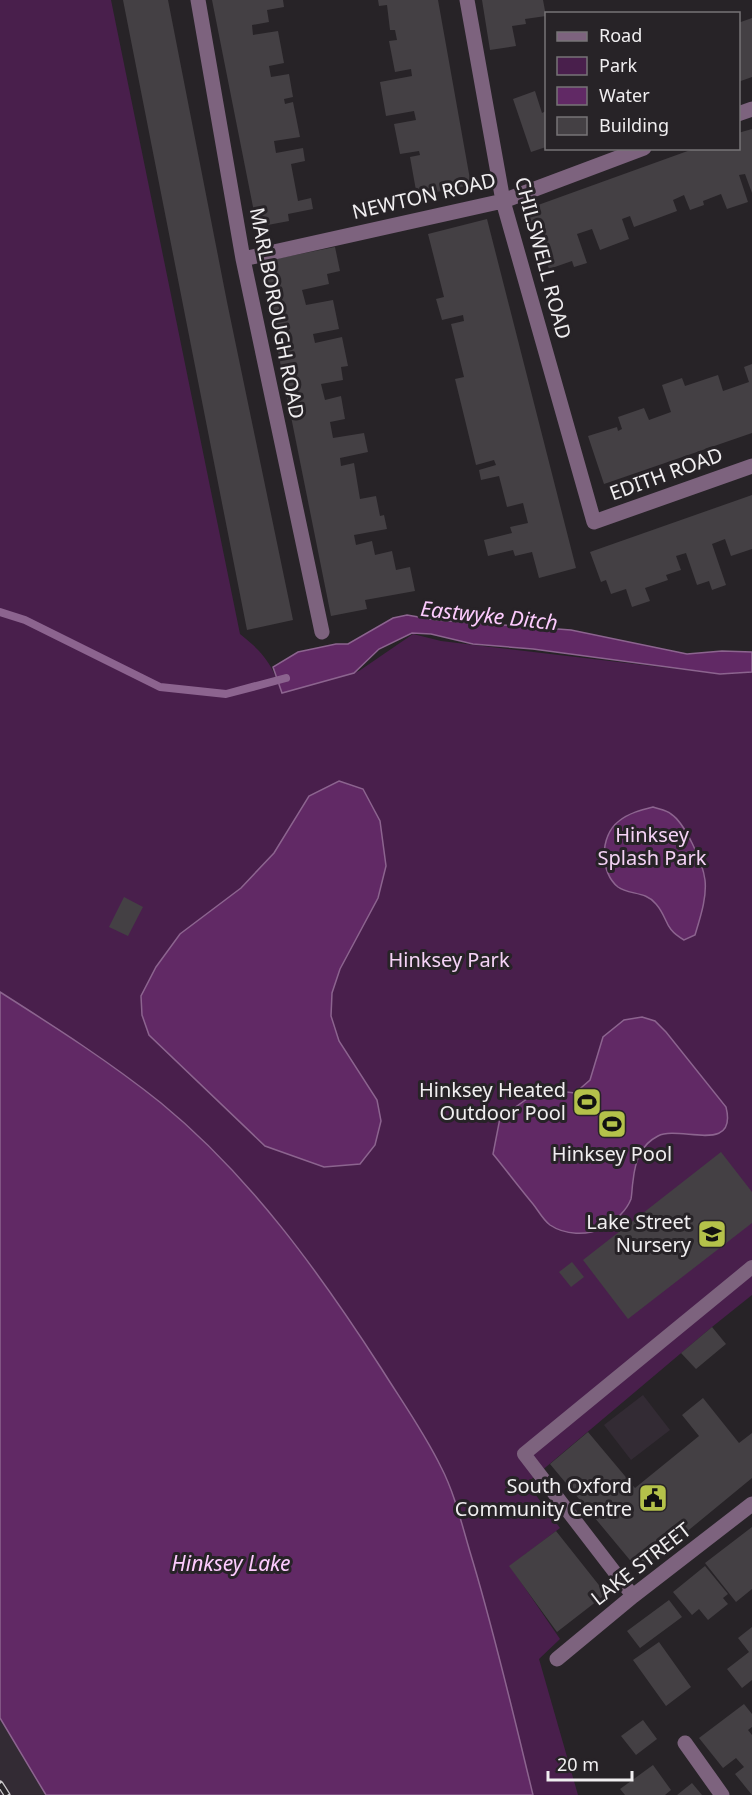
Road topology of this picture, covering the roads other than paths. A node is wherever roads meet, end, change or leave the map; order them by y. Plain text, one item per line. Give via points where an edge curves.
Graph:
1 (198, 0) edge
2 (467, 0) edge
3 (639, 150) edge
4 (503, 201) junction
5 (243, 259) junction
6 (752, 466) edge
7 (594, 522) joint
8 (322, 632) dead end
9 (752, 1267) edge
10 (752, 1504) edge
11 (633, 1596) junction
12 (557, 1659) dead end
13 (685, 1743) dead end
14 (723, 1795) edge

1 - 5 street, MARLBOROUGH ROAD
2 - 4 street, CHILSWELL ROAD
3 - 4 street, NEWTON ROAD
4 - 5 street, NEWTON ROAD
4 - 7 street, CHILSWELL ROAD
5 - 8 street, MARLBOROUGH ROAD
6 - 7 street, EDITH ROAD
9 - 11 lane via 524,1454
10 - 11 street, LAKE STREET
11 - 12 street, LAKE STREET
13 - 14 street

